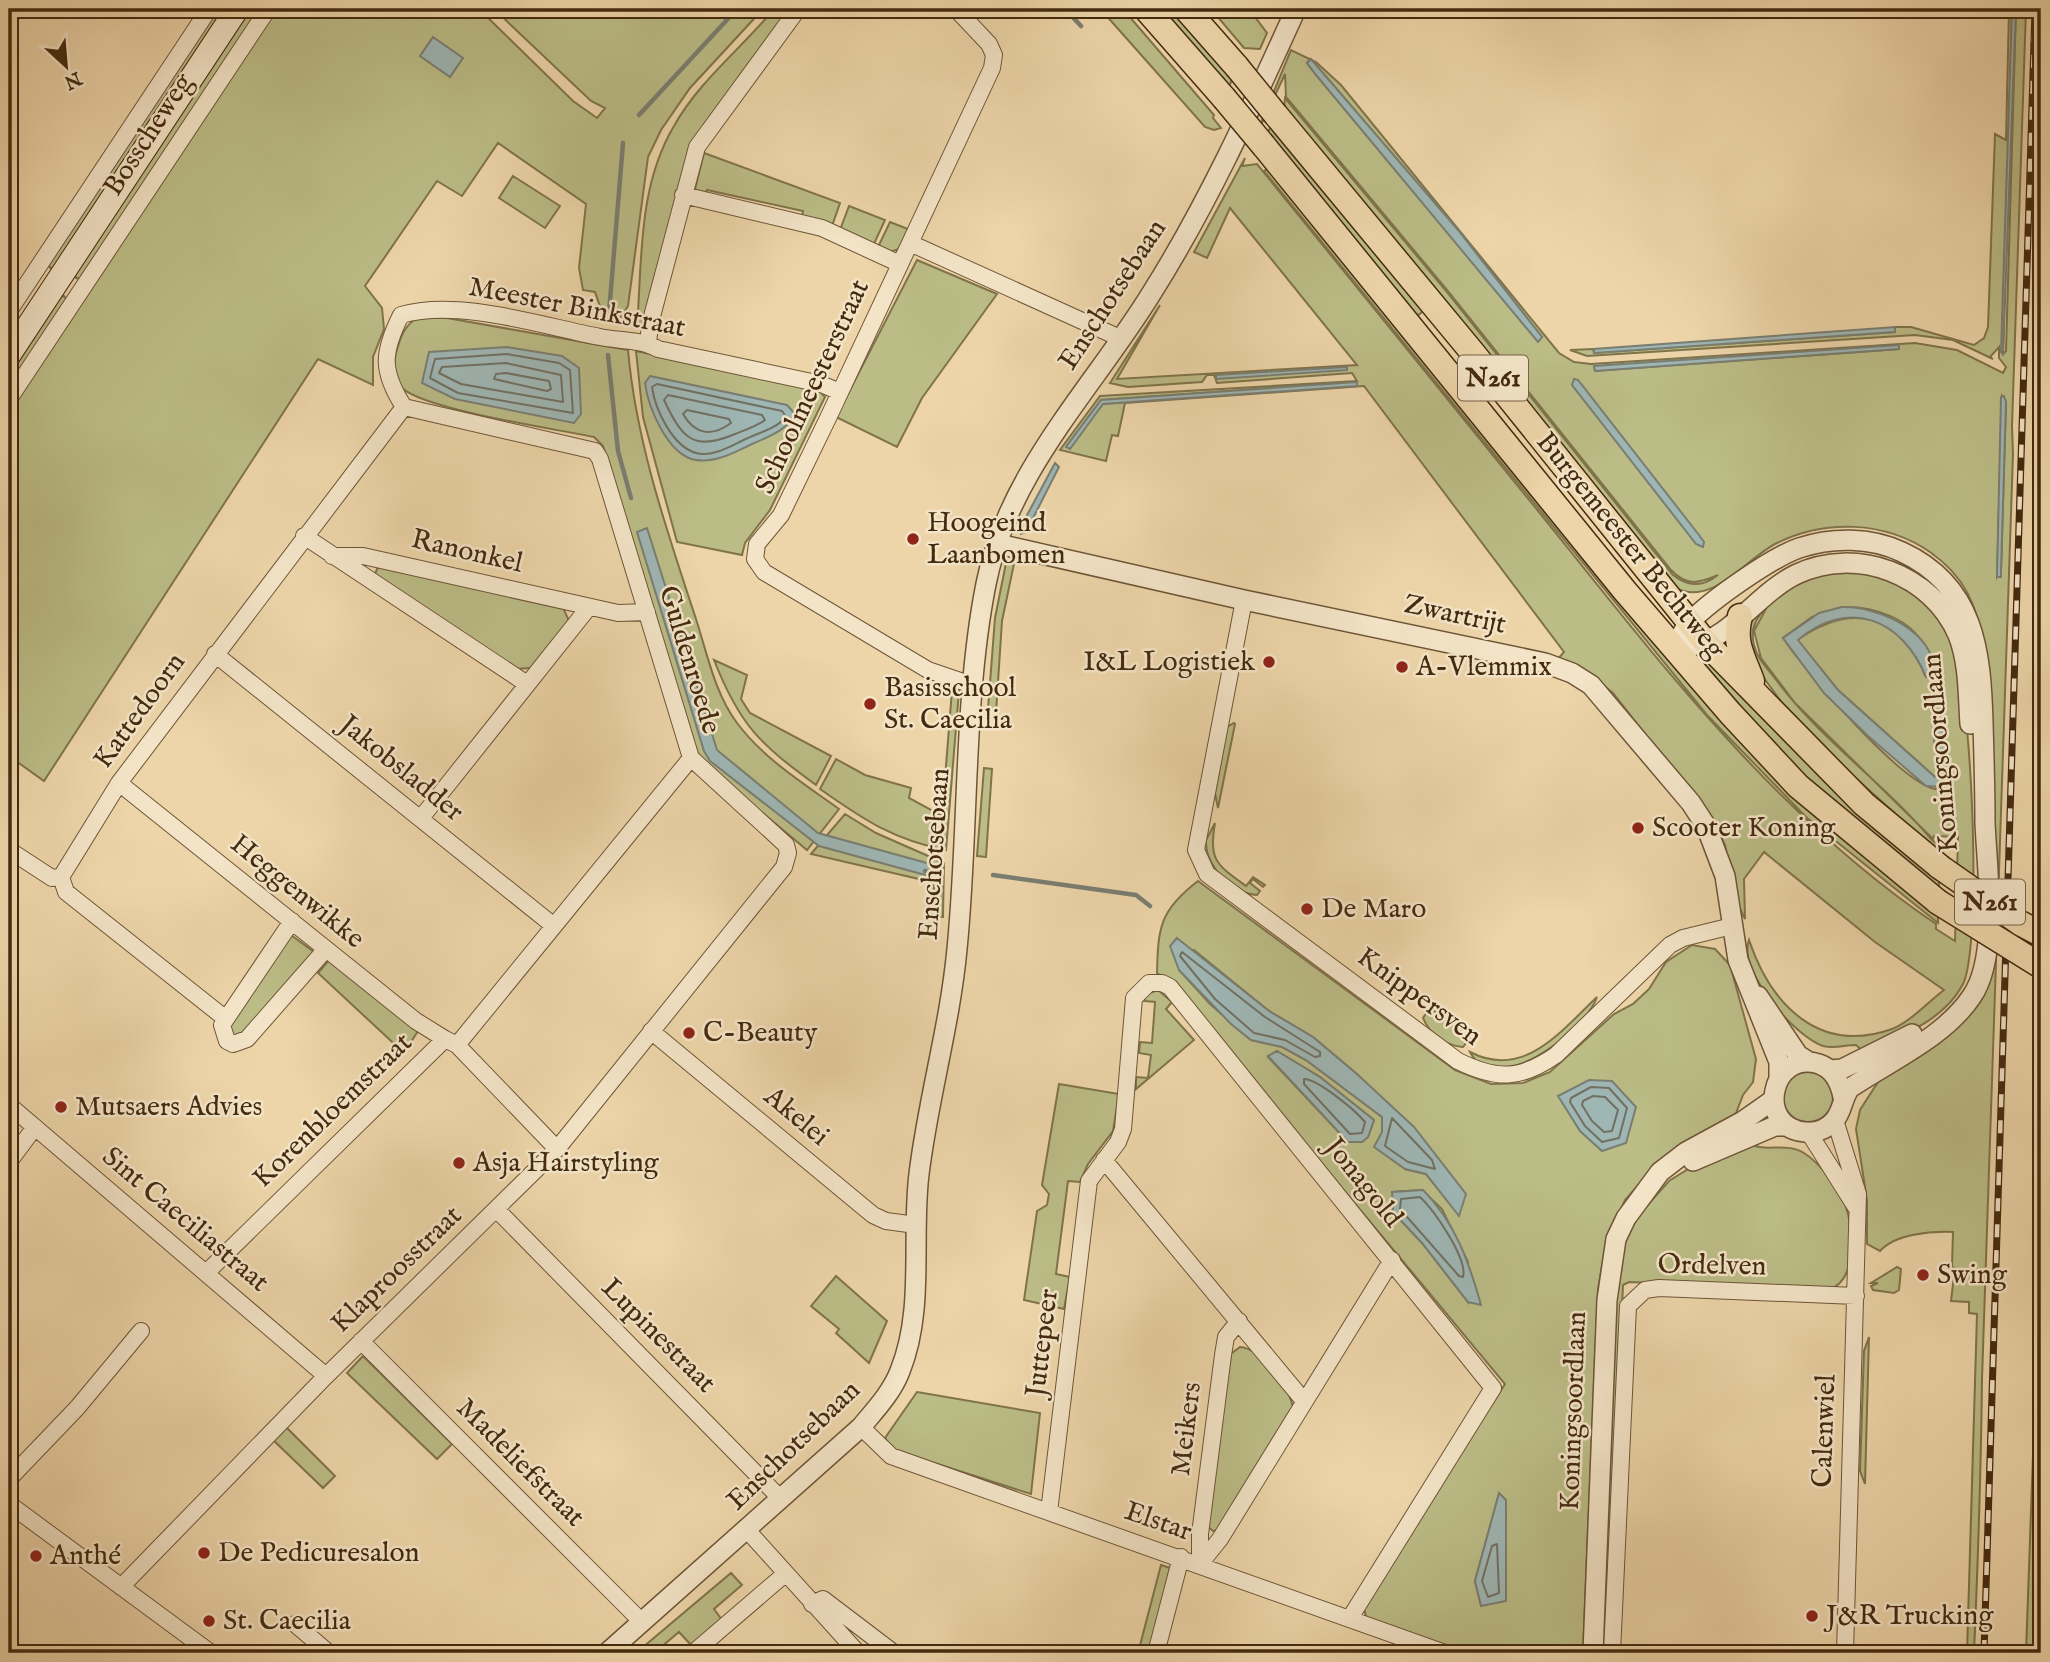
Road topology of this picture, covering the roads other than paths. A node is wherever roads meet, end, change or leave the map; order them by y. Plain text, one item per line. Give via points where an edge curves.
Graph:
1 (209, 9) edge
2 (237, 9) edge
3 (268, 9) edge
4 (798, 9) edge
5 (956, 9) edge
6 (1146, 9) edge
7 (1186, 9) edge
8 (1296, 9) edge
9 (683, 195) junction
10 (909, 243) junction
11 (900, 264) junction
12 (58, 280) junction
13 (79, 294) junction
14 (9, 312) edge
15 (1122, 339) junction
16 (648, 344) junction
17 (9, 355) edge
18 (840, 392) junction
19 (9, 399) edge
20 (404, 407) junction
21 (304, 536) junction
22 (998, 544) junction
23 (332, 556) junction
24 (1244, 600) junction
25 (589, 607) junction
26 (647, 612) junction
27 (1740, 616) junction
28 (1689, 623) junction
29 (1706, 643) junction
30 (1674, 650) junction
31 (215, 654) junction
32 (527, 684) junction
33 (975, 685) junction
34 (1756, 695) junction
35 (691, 758) junction
36 (119, 783) junction
37 (421, 818) junction
38 (9, 850) edge
39 (61, 877) junction
40 (292, 921) junction
41 (554, 926) junction
42 (1732, 926) junction
43 (2041, 934) edge
44 (326, 949) junction
45 (2041, 966) edge
46 (1752, 990) junction
47 (226, 1019) junction
48 (651, 1031) junction
49 (451, 1042) junction
50 (1809, 1062) junction
51 (1830, 1070) junction
52 (1779, 1078) junction
53 (1843, 1097) junction
54 (1773, 1100) junction
55 (9, 1105) edge
56 (1835, 1120) junction
57 (1786, 1126) junction
58 (34, 1127) junction
59 (1809, 1133) junction
60 (557, 1149) junction
61 (1104, 1160) junction
62 (9, 1162) edge
63 (1089, 1181) joint
64 (1653, 1184) junction
65 (497, 1210) junction
66 (1858, 1211) junction
67 (916, 1225) junction
68 (1392, 1260) junction
69 (206, 1273) junction
70 (1856, 1296) junction
71 (1239, 1321) junction
72 (141, 1331) dead end
73 (361, 1341) junction
74 (326, 1376) junction
75 (1304, 1401) junction
76 (862, 1427) junction
77 (9, 1479) edge
78 (781, 1499) junction
79 (9, 1504) edge
80 (1049, 1512) junction
81 (747, 1530) junction
82 (1181, 1557) junction
83 (1200, 1564) junction
84 (785, 1574) junction
85 (121, 1587) junction
86 (812, 1604) junction
87 (1350, 1618) junction
88 (642, 1622) junction
89 (295, 1624) dead end
90 (211, 1653) edge
91 (329, 1653) edge
92 (607, 1653) edge
93 (693, 1653) edge
94 (858, 1653) edge
95 (894, 1653) edge
96 (1156, 1653) edge
97 (1445, 1653) edge
98 (1593, 1653) edge
99 (1612, 1653) edge
100 (1845, 1653) edge

1 - 14 street, Bosscheweg
2 - 12 main road, Bosscheweg
3 - 13 street, Bosscheweg
4 - 9 street via 703,137
5 - 10 street, Schoolmeesterstraat via 995,55
6 - 30 main road, Burgemeester Bechtweg / N261, bridge via 1264,146
7 - 28 main road, Burgemeester Bechtweg / N261, bridge via 1473,353
8 - 15 street, Enschotsebaan via 1179,248
9 - 11 street via 822,228
9 - 16 street
10 - 11 street, Schoolmeesterstraat
10 - 15 street
11 - 18 street, Schoolmeesterstraat
12 - 13 street
12 - 17 main road, Bosscheweg
13 - 19 street, Bosscheweg
15 - 22 street, Enschotsebaan via 1023,483
16 - 18 street, Meester Binkstraat
16 - 20 street, Meester Binkstraat via 460,311 415,310 401,315 386,362 387,379
18 - 33 street, Schoolmeesterstraat via 781,515 757,544 755,559 764,572 928,670
20 - 21 street, Kattedoorn
20 - 26 street, Guldenroede via 595,451
21 - 23 street
21 - 31 street, Kattedoorn
22 - 24 street, Zwartrijt
22 - 33 street, Enschotsebaan via 981,616
23 - 25 street, Ranonkel via 363,556
23 - 32 street
24 - 42 street, Zwartrijt via 1545,663 1591,685 1706,826 1725,876
24 - 42 street, Knippersven via 1198,857 1208,874 1458,1061 1498,1075 1537,1068 1670,945
25 - 26 street, Ranonkel
25 - 32 street
26 - 35 street, Guldenroede
27 - 29 street, Koningsoordlaan
27 - 34 main road via 1735,634 1738,651
27 - 51 street, Koningsoordlaan via 1797,574 1851,562 1877,566 1921,587 1937,603 1959,637 1965,661 1976,792 1980,917 1975,964 1966,988 1934,1024 1842,1069
28 - 29 main road, Burgemeester Bechtweg / N261
28 - 30 street, Koningsoordlaan
28 - 53 street, Koningsoordlaan via 1784,554 1817,542 1854,540 1889,546 1935,572 1952,590 1973,631 1981,679 1988,919 1984,964 1974,994 1957,1015
29 - 30 street, Koningsoordlaan
29 - 34 main road, Burgemeester Bechtweg / N261
30 - 45 main road, Burgemeester Bechtweg / N261, bridge via 1798,786 1938,902
31 - 36 street, Kattedoorn
31 - 37 street, Jakobsladder
32 - 37 street
33 - 67 street, Enschotsebaan via 957,950 919,1174
34 - 43 main road, Burgemeester Bechtweg / N261, bridge via 1864,804 1940,867
35 - 41 street, Guldenroede
35 - 48 street, Klaproosstraat via 786,845 788,853 784,867
36 - 39 street, Kattedoorn
36 - 40 street, Heggenwikke
37 - 41 street, Jakobsladder
38 - 39 street via 52,878
39 - 47 street via 66,892
40 - 44 street, Heggenwikke
40 - 47 street
41 - 49 street, Guldenroede
42 - 46 street, Zwartrijt via 1738,960
44 - 47 street via 247,1039 233,1044 227,1041 222,1030
44 - 49 street, Heggenwikke via 416,1021
46 - 50 street, Zwartrijt via 1798,1055
46 - 52 street, Zwartrijt via 1779,1062
48 - 60 street, Klaproosstraat
48 - 67 street, Akelei via 873,1215
49 - 60 street, Korenbloemstraat
49 - 69 street, Korenbloemstraat
50 - 51 street
50 - 52 street via 1797,1064
51 - 53 street
52 - 54 street
53 - 56 street
54 - 57 street
54 - 64 street, Koningsoordlaan via 1686,1152 1660,1171
55 - 58 street, Sint Caeciliastraat
56 - 59 street
56 - 66 street, Calenwiel via 1856,1182
57 - 59 street
57 - 64 street, Koningsoordlaan via 1775,1126 1717,1150
58 - 62 street
58 - 69 street, Sint Caeciliastraat
59 - 66 street
60 - 65 street, Klaproosstraat
61 - 63 street, Jonagold
61 - 68 street, Jonagold via 1123,1129 1134,998 1149,983 1162,982 1170,986
61 - 71 street
63 - 80 street, Juttepeer
64 - 98 street, Koningsoordlaan via 1626,1218 1609,1270
65 - 73 street, Klaproosstraat
65 - 78 street, Lupinestraat
66 - 70 street, Calenwiel
67 - 76 street, Enschotsebaan via 914,1314 906,1350 890,1391
68 - 75 street
68 - 87 street, Jonagold via 1493,1388
69 - 74 street, Sint Caeciliastraat
70 - 99 street, Ordelven via 1659,1288 1645,1290 1628,1306
70 - 100 street, Calenwiel
71 - 75 street
71 - 83 street, Meikers via 1226,1337 1223,1355
72 - 77 street
73 - 74 street, Klaproosstraat
73 - 88 street, Madeliefstraat
74 - 85 street, Klaproosstraat
75 - 83 street
76 - 78 street, Enschotsebaan
76 - 80 street, Elstar via 891,1456
78 - 81 street, Enschotsebaan
79 - 85 street
80 - 82 street, Elstar
81 - 84 street
81 - 88 street, Enschotsebaan
82 - 83 street, Elstar
82 - 96 street
83 - 87 street, Elstar
84 - 86 street
84 - 93 street
85 - 90 street
86 - 94 street
86 - 95 street via 823,1599 834,1605
87 - 97 street, Elstar
88 - 92 street, Enschotsebaan
89 - 91 street

